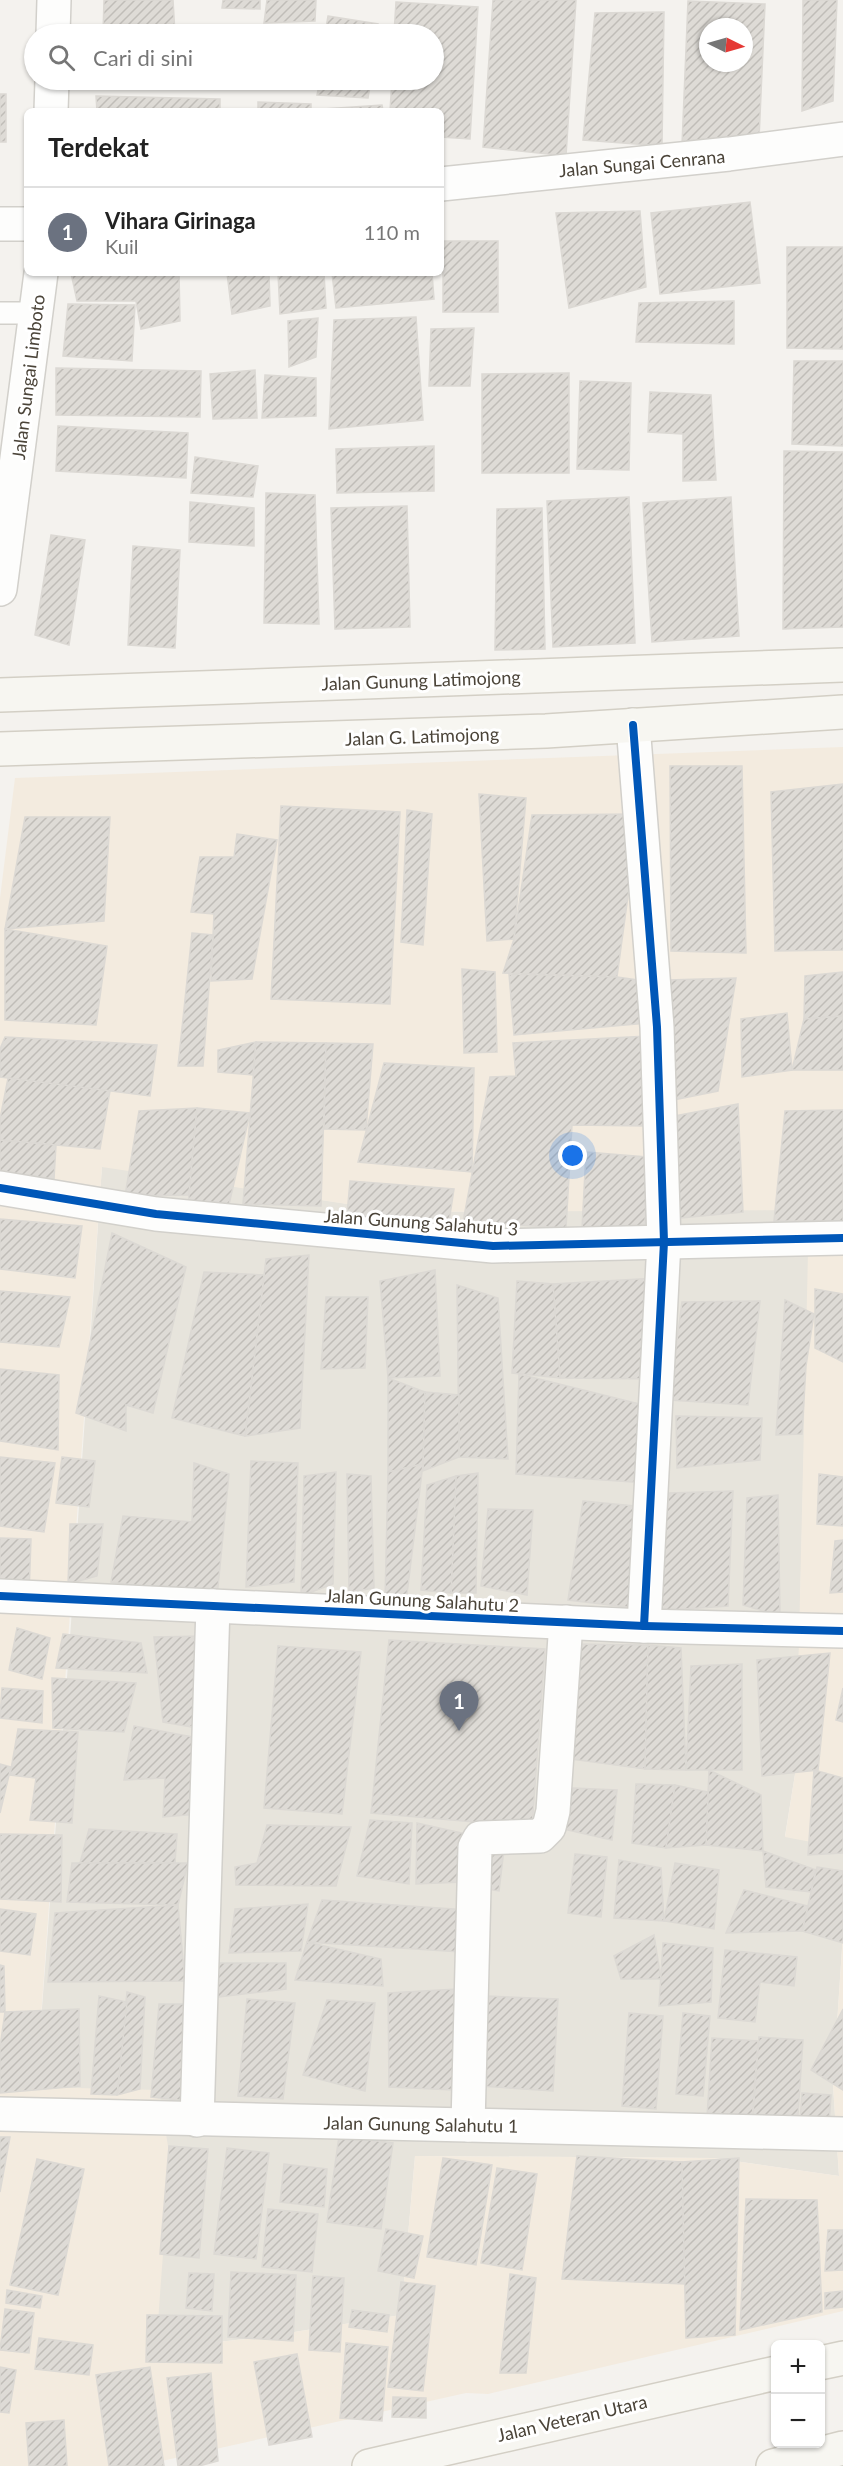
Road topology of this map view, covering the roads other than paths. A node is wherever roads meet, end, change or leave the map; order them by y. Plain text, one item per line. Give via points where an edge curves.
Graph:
1 (54, 0) edge
2 (53, 24) edge
3 (52, 90) edge
4 (51, 108) edge
5 (843, 139) edge
6 (444, 184) edge
7 (0, 224) edge
8 (24, 224) edge
9 (41, 276) edge
10 (0, 313) edge
11 (36, 314) junction
12 (0, 589) edge
13 (843, 665) edge
14 (0, 695) edge
15 (843, 712) edge
16 (633, 725) junction
17 (0, 749) edge
18 (0, 1188) edge
19 (843, 1238) edge
20 (664, 1242) junction
21 (0, 1596) edge
22 (213, 1606) junction
23 (566, 1622) junction
24 (645, 1626) junction
25 (843, 1631) edge
26 (0, 2114) edge
27 (197, 2120) junction
28 (468, 2125) junction
29 (843, 2134) edge
30 (843, 2358) edge
31 (825, 2362) edge
32 (771, 2374) edge
33 (843, 2448) edge
34 (369, 2466) edge
35 (772, 2466) edge

1 - 2 street
3 - 4 street
5 - 6 street, Jalan Sungai Cenrana
7 - 8 street
9 - 11 street, Jalan Sungai Limboto
10 - 11 lane
11 - 12 street, Jalan Sungai Limboto
13 - 14 main road, Jalan Gunung Latimojong
15 - 16 main road, Jalan G. Latimojong
16 - 17 main road, Jalan G. Latimojong via 458,735
16 - 20 street via 657,1027
18 - 20 street, Jalan Gunung Salahutu 3 via 156,1214 493,1246
19 - 20 street, Jalan Gunung Salahutu 3
20 - 24 street
21 - 22 street, Jalan Gunung Salahutu 2
22 - 23 street, Jalan Gunung Salahutu 2
22 - 27 street
23 - 24 street, Jalan Gunung Salahutu 2
23 - 28 street via 549,1827 540,1836 480,1838 476,1847
24 - 25 street, Jalan Gunung Salahutu 2
26 - 27 street, Jalan Gunung Salahutu 1
27 - 28 street, Jalan Gunung Salahutu 1
28 - 29 street, Jalan Gunung Salahutu 1
30 - 31 main road
32 - 34 main road, Jalan Veteran Utara
33 - 35 main road

